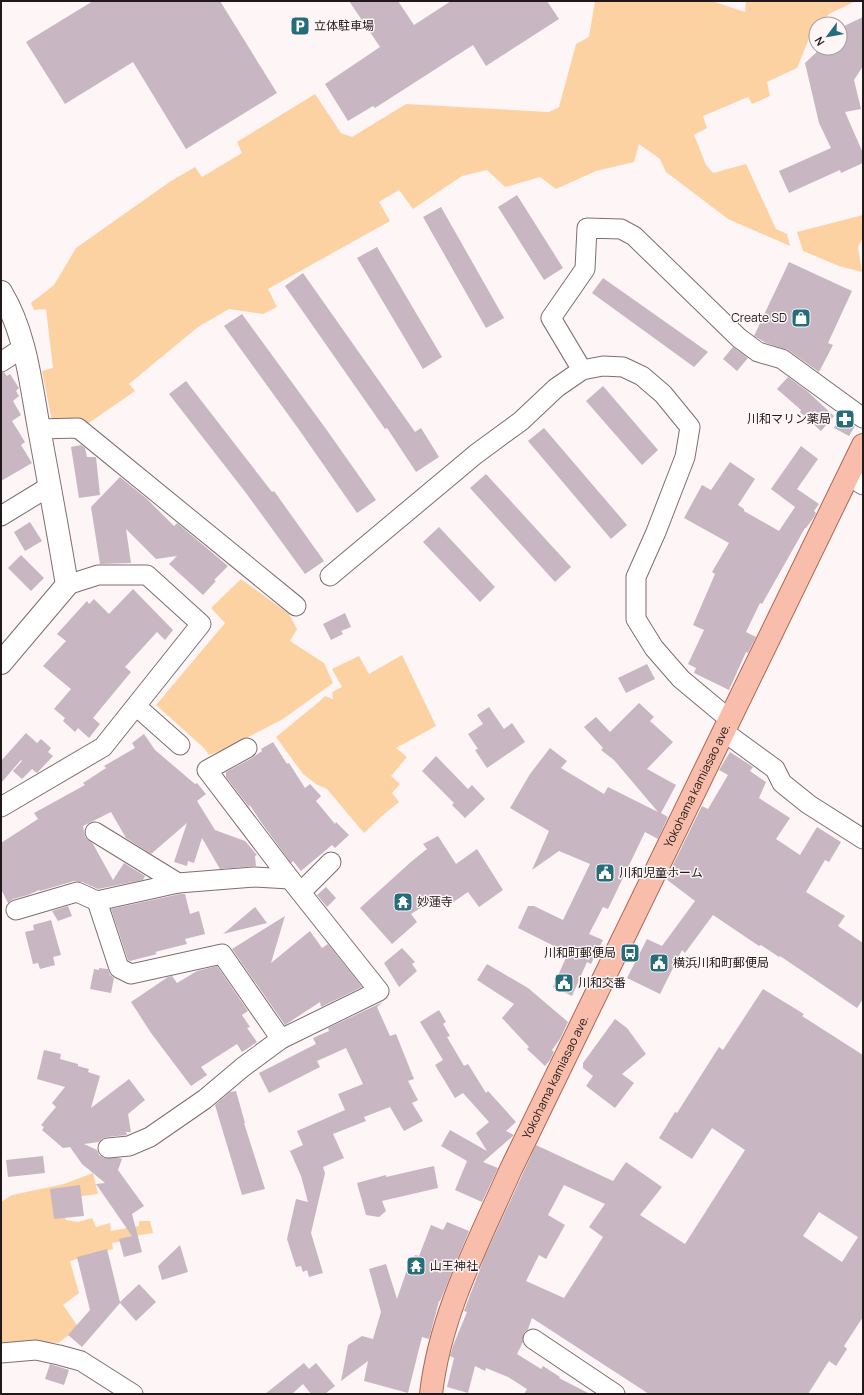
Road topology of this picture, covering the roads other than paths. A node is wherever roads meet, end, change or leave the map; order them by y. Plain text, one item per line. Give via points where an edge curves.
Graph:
1 (1, 292) edge
2 (24, 347) junction
3 (1, 362) edge
4 (582, 370) junction
5 (863, 418) edge
6 (40, 429) junction
7 (863, 446) edge
8 (856, 480) edge
9 (50, 486) junction
10 (1, 516) edge
11 (330, 576) dead end
12 (67, 585) junction
13 (296, 606) dead end
14 (1, 663) edge
15 (136, 706) junction
16 (726, 725) junction
17 (180, 745) dead end
18 (247, 748) dead end
19 (1, 807) edge
20 (95, 832) dead end
21 (863, 839) edge
22 (331, 862) dead end
23 (178, 883) junction
24 (295, 886) junction
25 (97, 901) junction
26 (16, 910) dead end
27 (281, 1039) junction
28 (108, 1148) dead end
29 (533, 1339) dead end
30 (1, 1353) edge
31 (133, 1394) edge
32 (431, 1394) edge
33 (615, 1394) edge

1 - 2 street via 8,303
2 - 3 street
2 - 6 street
4 - 5 street via 551,318 586,269 587,228 621,229 634,236 656,256 739,338 758,352 782,359
4 - 11 street via 556,388 520,421 476,454
4 - 16 street via 603,366 624,367 642,376 663,394 690,427 686,457 636,577 636,619 654,648
6 - 9 street
6 - 13 street via 78,428
7 - 8 main road, Yokohama kamiasao ave.
8 - 16 main road, Yokohama kamiasao ave.
9 - 10 street
9 - 12 street
12 - 14 street
12 - 15 street via 98,575 147,575 201,624
15 - 17 street
15 - 19 street via 103,747
16 - 21 street via 775,769 782,783 808,804
16 - 32 main road, Yokohama kamiasao ave. via 514,1162 459,1285 440,1342
18 - 24 street via 207,770
20 - 23 street
22 - 24 street
23 - 24 street via 254,878
23 - 25 street
24 - 27 street via 379,991
25 - 26 street via 77,892
25 - 27 street via 119,968 131,974 222,954
27 - 28 street via 205,1099 150,1137 129,1146
29 - 33 street
30 - 31 street via 36,1350 81,1362

